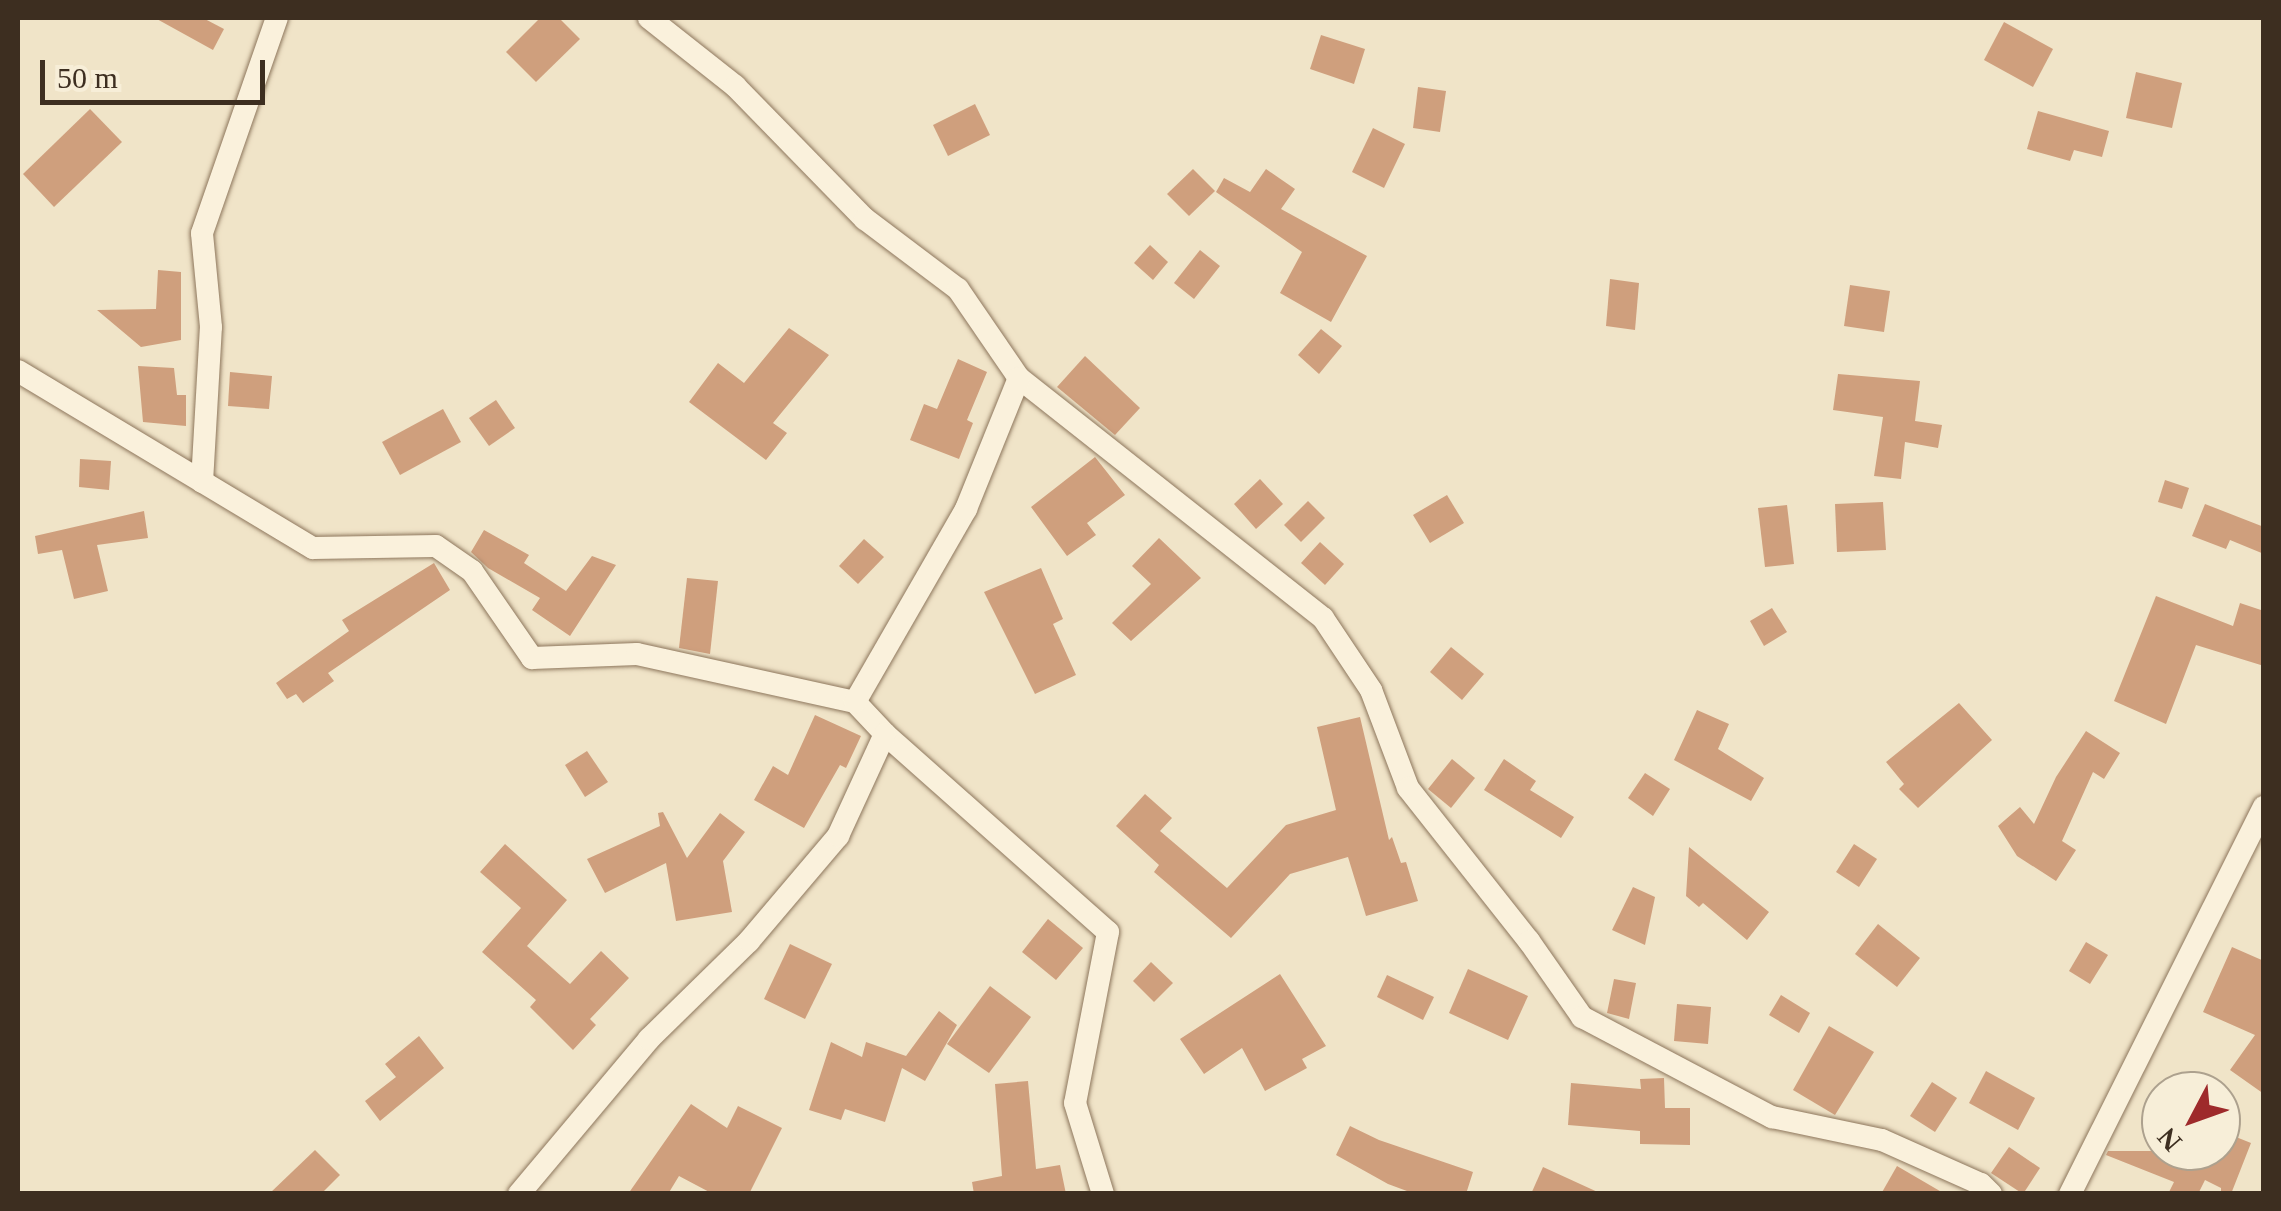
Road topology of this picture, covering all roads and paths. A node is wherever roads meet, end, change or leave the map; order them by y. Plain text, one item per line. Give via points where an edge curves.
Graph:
1 (277, 18) edge
2 (649, 18) edge
3 (18, 372) edge
4 (1019, 378) junction
5 (202, 482) junction
6 (855, 702) junction
7 (884, 734) junction
8 (2264, 807) edge
9 (519, 1194) edge
10 (1103, 1194) edge
11 (1991, 1194) edge
12 (2070, 1194) edge

1 - 5 street via 202,232 212,328
2 - 4 street via 736,86 865,218 958,288
3 - 5 street
4 - 6 street via 966,508
4 - 11 street via 1323,618 1371,690 1408,788 1582,1017 1772,1117 1882,1140
5 - 6 street via 314,548 436,546 472,570 532,658 637,654
6 - 7 street
7 - 9 street via 838,836 749,941 649,1039
7 - 10 street via 1108,932 1075,1102
8 - 12 street

